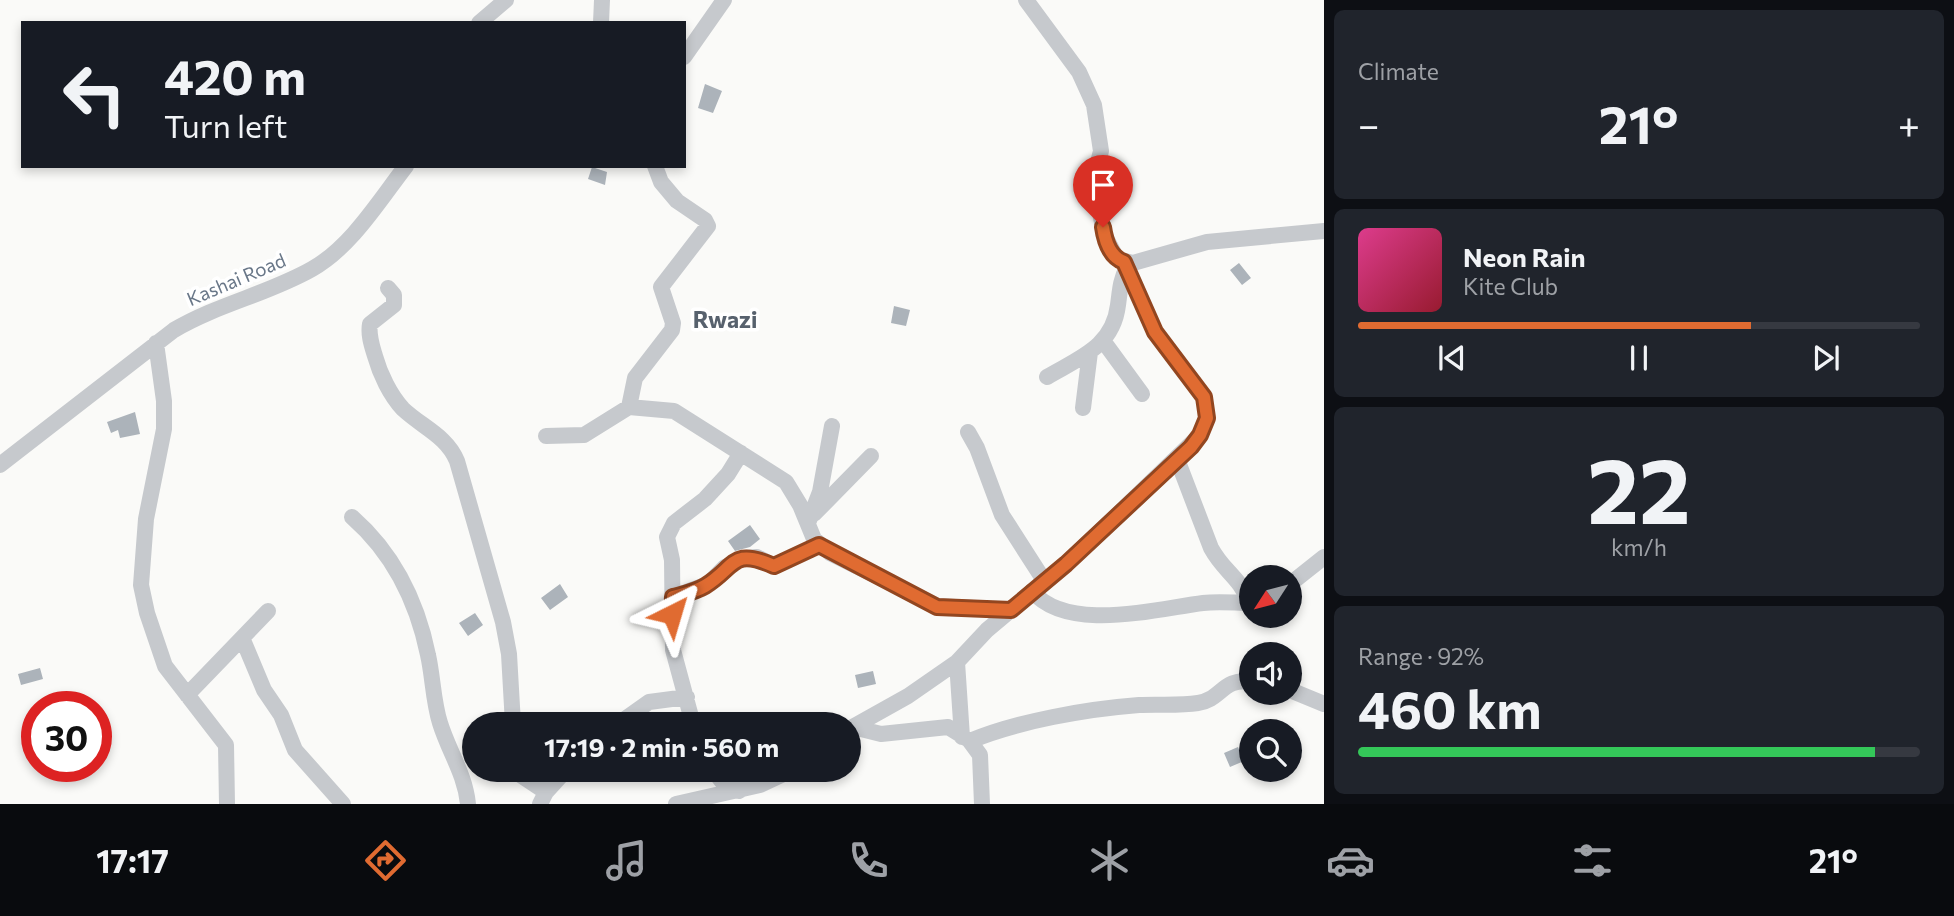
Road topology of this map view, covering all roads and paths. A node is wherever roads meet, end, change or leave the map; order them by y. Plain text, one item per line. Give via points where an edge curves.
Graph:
1 (506, 0) edge
2 (602, 0) edge
3 (724, 0) edge
4 (1026, 0) edge
5 (481, 21) edge
6 (601, 21) edge
7 (686, 54) edge
8 (404, 168) edge
9 (656, 168) edge
10 (1324, 231) edge
11 (1125, 265) junction
12 (388, 288) dead end
13 (1104, 342) junction
14 (156, 343) junction
15 (1090, 352) junction
16 (1047, 377) dead end
17 (1142, 394) dead end
18 (629, 407) junction
19 (1083, 408) dead end
20 (832, 426) dead end
21 (968, 432) dead end
22 (546, 436) dead end
23 (741, 453) junction
24 (871, 456) dead end
25 (1177, 459) junction
26 (0, 465) edge
27 (352, 517) dead end
28 (811, 519) junction
29 (819, 545) junction
30 (1324, 557) edge
31 (1302, 574) edge
32 (1239, 580) edge
33 (1038, 586) junction
34 (673, 597) junction
35 (1239, 603) edge
36 (1011, 610) junction
37 (268, 611) dead end
38 (243, 640) junction
39 (957, 662) junction
40 (1239, 682) edge
41 (187, 695) junction
42 (1302, 695) edge
43 (687, 697) junction
44 (1324, 704) edge
45 (512, 712) edge
46 (635, 712) edge
47 (690, 712) edge
48 (861, 722) edge
49 (861, 729) edge
50 (966, 739) junction
51 (526, 782) edge
52 (556, 782) edge
53 (723, 782) edge
54 (762, 782) edge
55 (739, 791) junction
56 (543, 798) edge
57 (227, 804) edge
58 (344, 804) edge
59 (468, 804) edge
60 (676, 804) edge
61 (982, 804) edge

1 - 5 street
2 - 6 street
3 - 7 street
4 - 11 street via 1079,72 1094,105 1101,151 1093,181 1105,236 1117,260
8 - 14 street, Kashai Road via 353,233 314,268 202,314
9 - 18 street via 669,193 708,226 662,287 672,330 635,378
10 - 11 street via 1214,241
11 - 13 street via 1114,325
11 - 25 street via 1155,332 1204,397 1207,418 1200,435
12 - 45 street via 394,305 370,324 371,343 382,376 401,406 442,438 457,461 503,622
13 - 15 street
13 - 17 street
14 - 26 street, Kashai Road
14 - 41 street via 164,429 146,519 141,585 164,662
15 - 16 street
15 - 19 street
18 - 22 street via 584,435
18 - 23 street via 674,411
20 - 28 street
21 - 33 street
23 - 28 street via 786,482
23 - 34 street via 722,481 669,529
24 - 28 street
25 - 32 street via 1210,548 1217,561
25 - 33 street
27 - 59 street via 384,551 419,619 440,723 458,761
28 - 29 street
29 - 34 street via 774,566 757,557 734,562 708,584
29 - 36 street via 937,607
30 - 31 street
33 - 35 street via 1048,606 1075,612 1156,613 1208,603
33 - 36 street
34 - 43 street via 673,650
36 - 39 street
37 - 38 street
38 - 41 street
38 - 58 street via 295,750
39 - 48 street
39 - 50 street
40 - 50 street via 1198,704 1138,705
41 - 57 street via 226,745
42 - 44 street
43 - 46 street via 649,702
43 - 47 street
49 - 50 street via 881,734 948,727
50 - 61 street via 983,764
51 - 56 street
52 - 56 street
53 - 55 street
54 - 55 street
55 - 60 street

